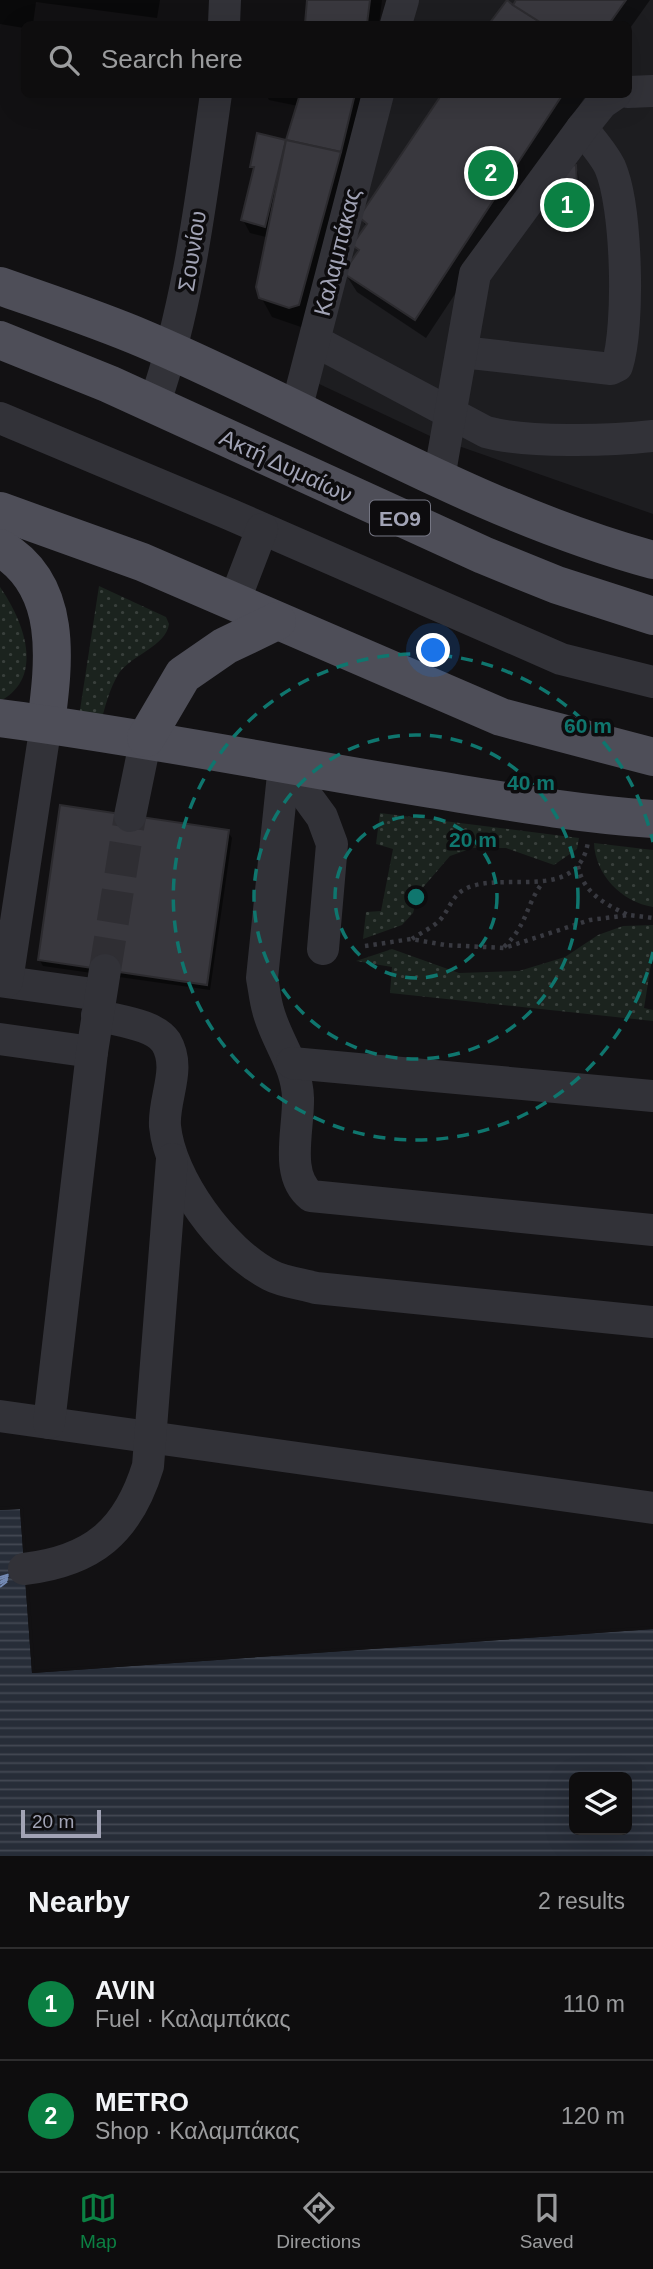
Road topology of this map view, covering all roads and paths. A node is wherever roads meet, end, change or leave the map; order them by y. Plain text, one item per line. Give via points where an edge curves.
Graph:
1 (225, 0) edge
2 (403, 0) edge
3 (223, 21) edge
4 (397, 21) edge
5 (632, 92) edge
6 (653, 92) edge
7 (215, 98) edge
8 (377, 98) edge
9 (609, 98) edge
10 (582, 128) junction
11 (0, 286) edge
12 (0, 340) edge
13 (314, 341) junction
14 (173, 352) junction
15 (462, 352) junction
16 (155, 405) junction
17 (296, 410) junction
18 (452, 416) junction
19 (0, 418) edge
20 (653, 436) edge
21 (439, 478) junction
22 (0, 511) edge
23 (262, 529) junction
24 (0, 548) edge
25 (653, 560) edge
26 (234, 603) junction
27 (653, 616) edge
28 (277, 621) junction
29 (653, 682) edge
30 (0, 718) edge
31 (46, 724) junction
32 (146, 738) junction
33 (653, 757) edge
34 (284, 765) junction
35 (592, 815) junction
36 (130, 816) tunnel mouth
37 (653, 819) edge
38 (578, 866) junction
39 (544, 881) junction
40 (629, 915) junction
41 (653, 918) edge
42 (411, 939) junction
43 (365, 946) dead end
44 (503, 948) junction
45 (323, 950) dead end
46 (4, 981) edge
47 (101, 993) junction
48 (0, 1039) edge
49 (92, 1052) junction
50 (292, 1063) junction
51 (653, 1096) edge
52 (172, 1159) junction
53 (653, 1230) edge
54 (653, 1322) edge
55 (0, 1416) edge
56 (48, 1423) junction
57 (149, 1436) junction
58 (653, 1508) edge
59 (24, 1569) dead end

1 - 3 street
2 - 4 street
5 - 6 street
7 - 14 street, Σουνίου
8 - 13 street, Καλαμπάκας
9 - 10 street
10 - 15 street via 475,274
10 - 15 street via 610,167 624,232 624,304 617,366 611,369
11 - 14 main road, ΕΟ9
12 - 16 main road, Ακτή Δυμαίων / ΕΟ9 via 52,358
13 - 17 street, Καλαμπάκας
13 - 18 street
14 - 16 street, Σουνίου
14 - 17 main road, ΕΟ9
15 - 18 street
16 - 27 main road, Ακτή Δυμαίων / ΕΟ9 via 483,555 556,585
17 - 21 main road, ΕΟ9
18 - 20 street via 508,437 623,440
18 - 21 street
19 - 23 street
21 - 25 main road, ΕΟ9 via 556,528
22 - 26 main road via 142,562
23 - 26 street
23 - 29 street via 561,659
24 - 31 main road via 29,572 42,591 49,616 52,660
26 - 28 main road
28 - 32 main road via 225,646 183,675
28 - 33 main road via 501,717
30 - 31 main road
31 - 32 main road
31 - 46 street
32 - 34 main road
32 - 36 street
34 - 35 main road
34 - 45 street via 322,817 332,844
34 - 50 street via 262,978 268,1011
35 - 37 main road
35 - 38 path
38 - 39 path via 561,878
38 - 40 path via 581,881 602,902
39 - 42 path via 468,888 454,897 440,921
39 - 44 path via 531,898 519,933
40 - 41 path
40 - 44 path via 590,920
42 - 43 path
42 - 44 path
46 - 47 street
47 - 49 street
47 - 52 street via 166,1043 173,1066 165,1125
48 - 49 street
49 - 56 street
50 - 51 street
50 - 53 street via 298,1094 295,1174 299,1187 311,1196
52 - 54 street via 198,1208 226,1241 270,1275 316,1288
52 - 57 street
55 - 56 street
56 - 57 street
57 - 58 street
57 - 59 street via 148,1466 125,1519 105,1540 80,1556 54,1566

